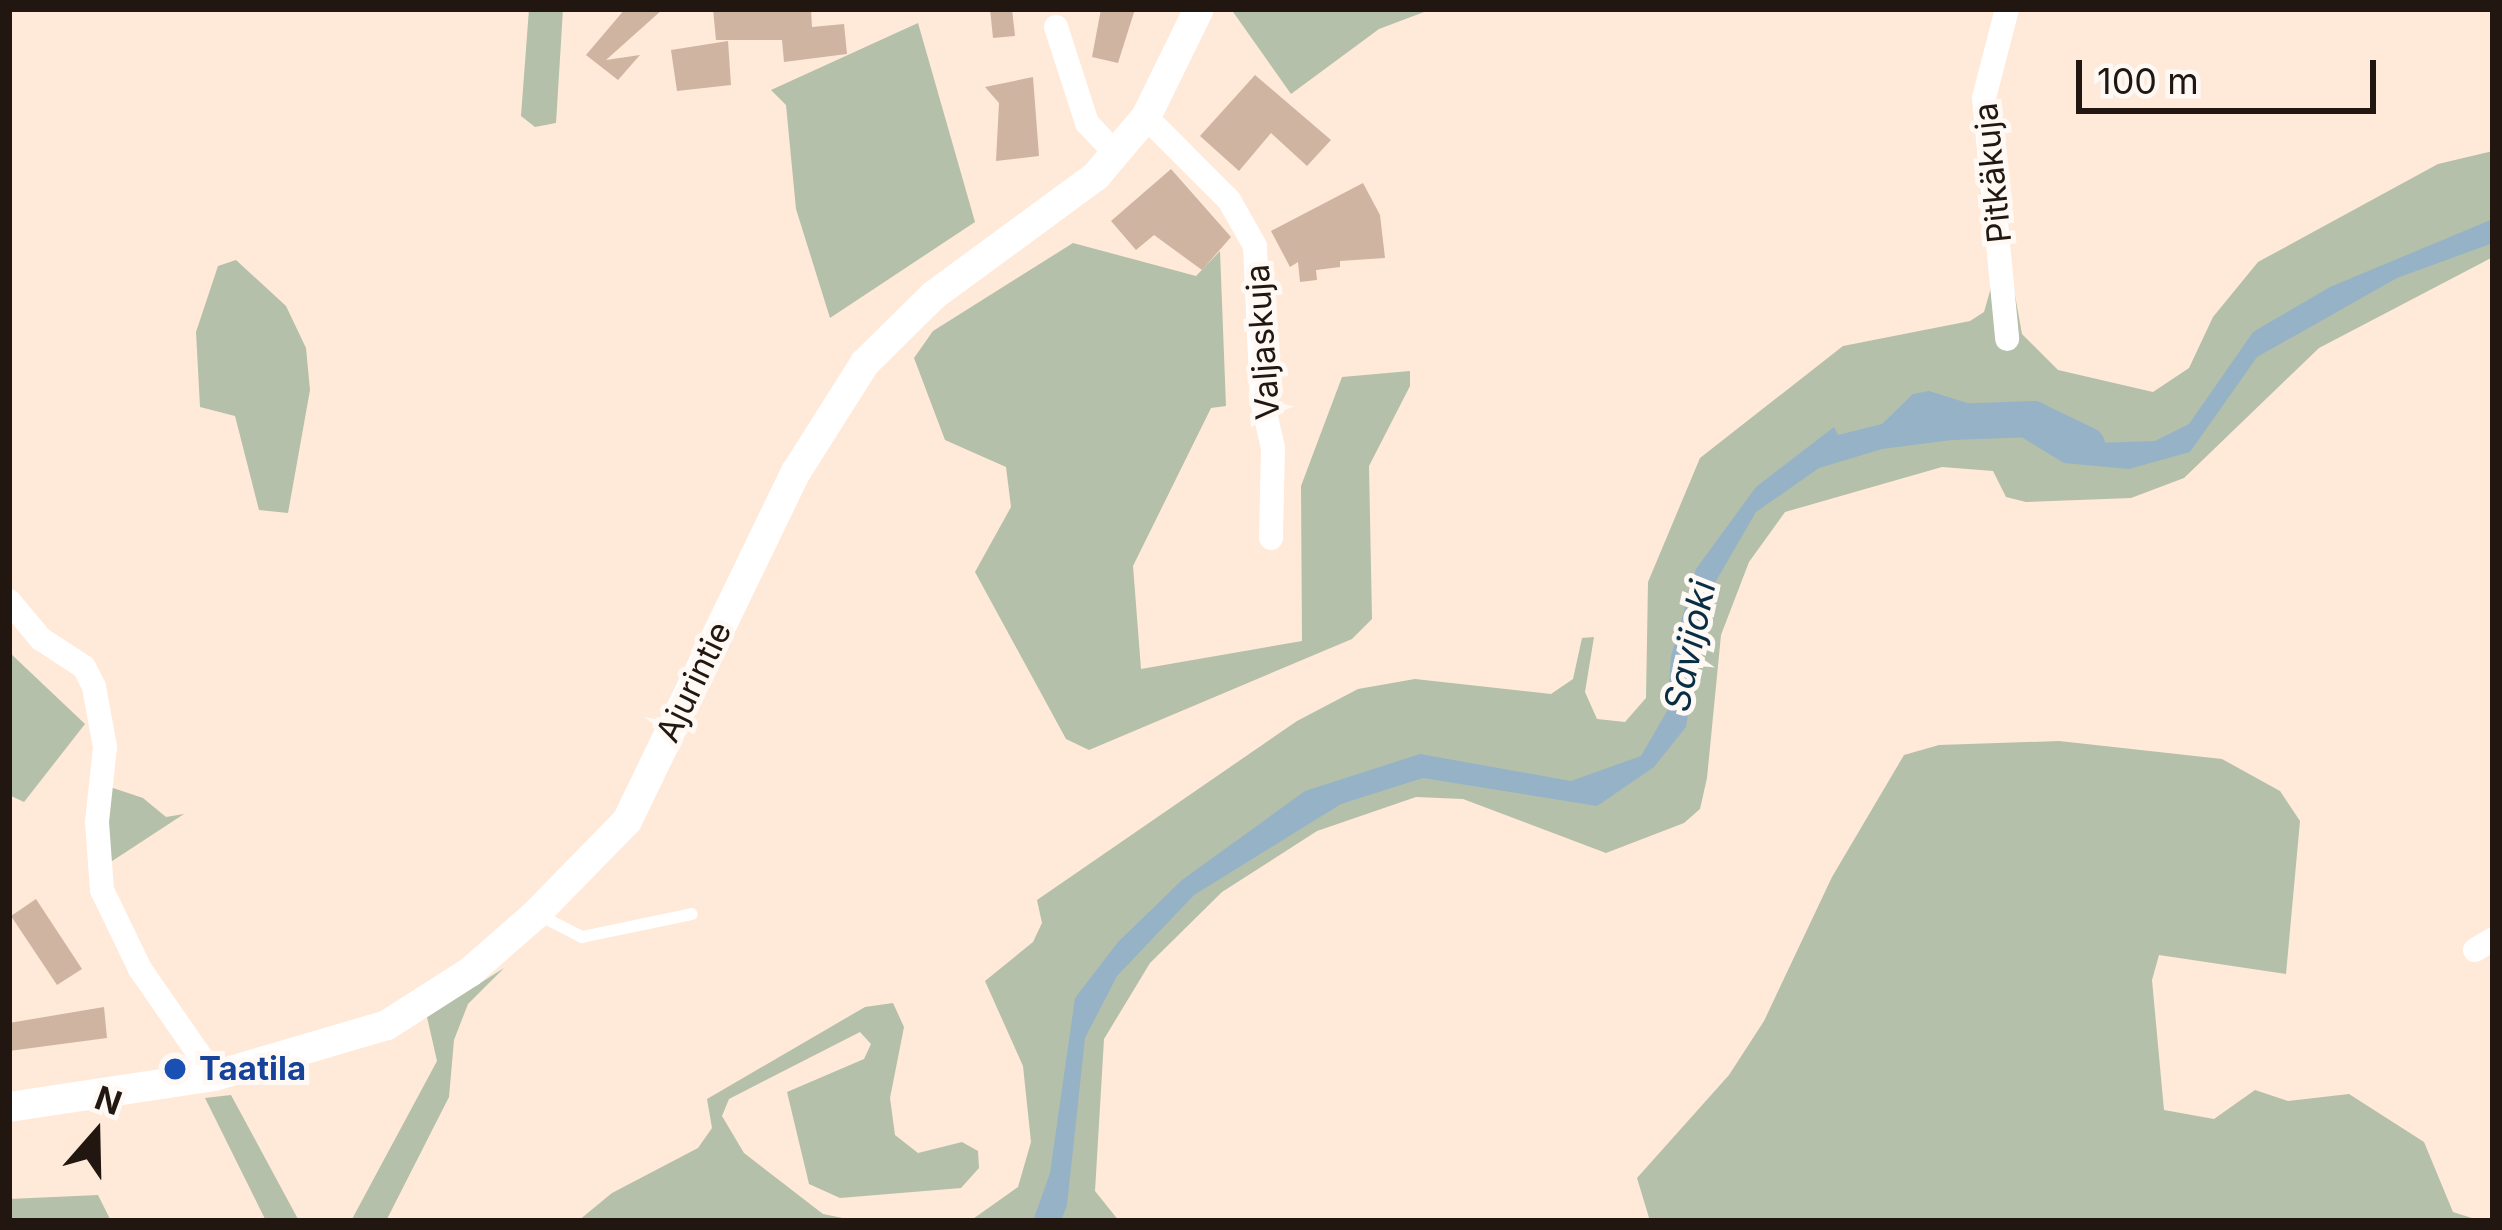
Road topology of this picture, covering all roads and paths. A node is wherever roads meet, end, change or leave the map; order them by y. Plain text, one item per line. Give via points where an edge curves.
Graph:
1 (1199, 9) edge
2 (2007, 9) edge
3 (1056, 27) dead end
4 (1146, 117) junction
5 (1116, 154) junction
6 (2007, 339) dead end
7 (1270, 538) dead end
8 (9, 601) edge
9 (536, 914) junction
10 (692, 914) dead end
11 (214, 1076) junction
12 (9, 1107) edge

1 - 4 street, Ajurintie
2 - 6 street, Pitkäkuja via 1984,98
3 - 5 street via 1088,123
4 - 5 street, Ajurintie
4 - 7 street, Valjaskuja via 1229,200 1255,246 1262,400 1273,448
5 - 9 street, Ajurintie via 1052,213 934,295 865,363 796,472 627,821
8 - 11 street via 41,639 85,667 94,687 105,747 97,823 102,890 140,969
9 - 10 lane via 582,937
9 - 11 street, Ajurintie via 470,972 387,1025
11 - 12 street, Ajurintie

